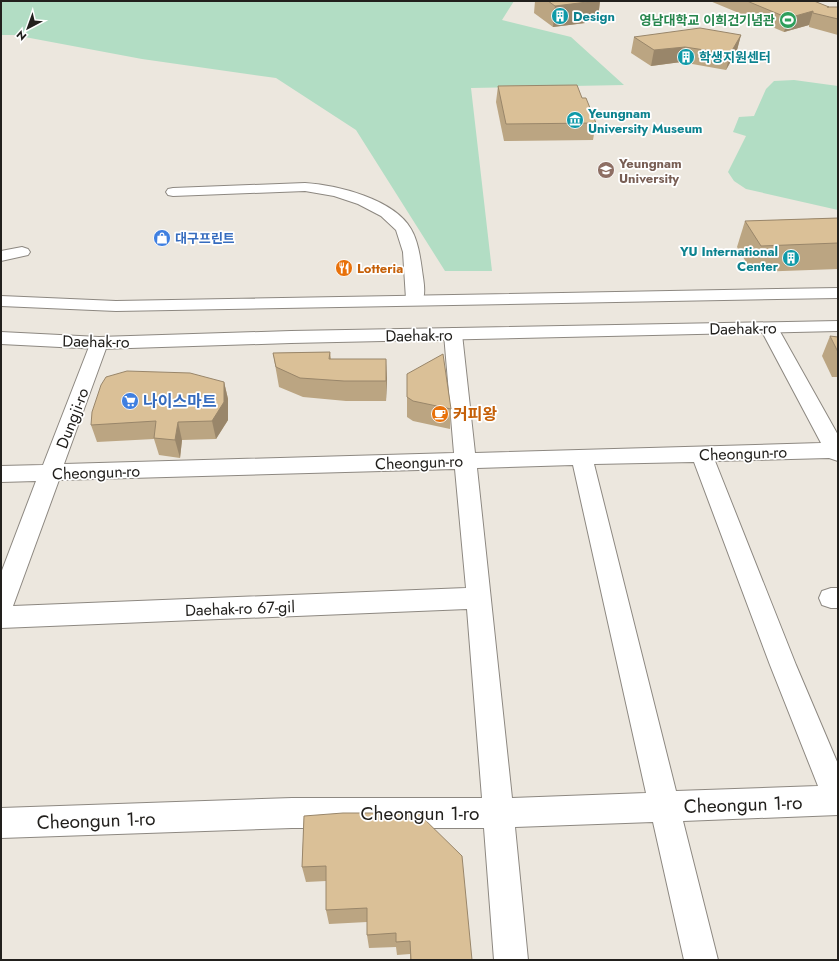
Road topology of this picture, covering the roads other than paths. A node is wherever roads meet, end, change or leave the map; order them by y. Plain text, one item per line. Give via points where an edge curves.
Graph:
1 (173, 192) dead end
2 (22, 252) dead end
3 (1, 256) edge
4 (838, 292) edge
5 (415, 299) junction
6 (1, 301) edge
7 (838, 326) edge
8 (769, 328) junction
9 (452, 334) junction
10 (1, 338) edge
11 (99, 343) junction
12 (837, 451) edge
13 (702, 454) junction
14 (582, 458) junction
15 (465, 461) junction
16 (51, 473) junction
17 (1, 474) edge
18 (479, 598) junction
19 (1, 605) edge
20 (1, 617) edge
21 (838, 800) edge
22 (664, 807) junction
23 (498, 813) junction
24 (1, 823) edge
25 (510, 960) edge
26 (702, 960) edge

1 - 5 street via 242,188 316,188 376,206 395,218 404,229 412,254
2 - 3 street
4 - 5 street
5 - 6 street via 116,306
7 - 8 street, Daehak-ro
8 - 9 street, Daehak-ro
8 - 12 street
9 - 11 street, Daehak-ro
9 - 15 street
10 - 11 street, Daehak-ro
11 - 16 street, Dungji-ro
12 - 13 street, Cheongun-ro
13 - 14 street, Cheongun-ro
13 - 21 street
14 - 15 street, Cheongun-ro
14 - 22 street
15 - 16 street, Cheongun-ro
15 - 18 street
16 - 17 street, Cheongun-ro
16 - 19 street, Dungji-ro
18 - 20 street, Daehak-ro 67-gil
18 - 23 street
21 - 22 street, Cheongun 1-ro
22 - 23 street, Cheongun 1-ro
22 - 26 street
23 - 24 street, Cheongun 1-ro via 292,813
23 - 25 street

